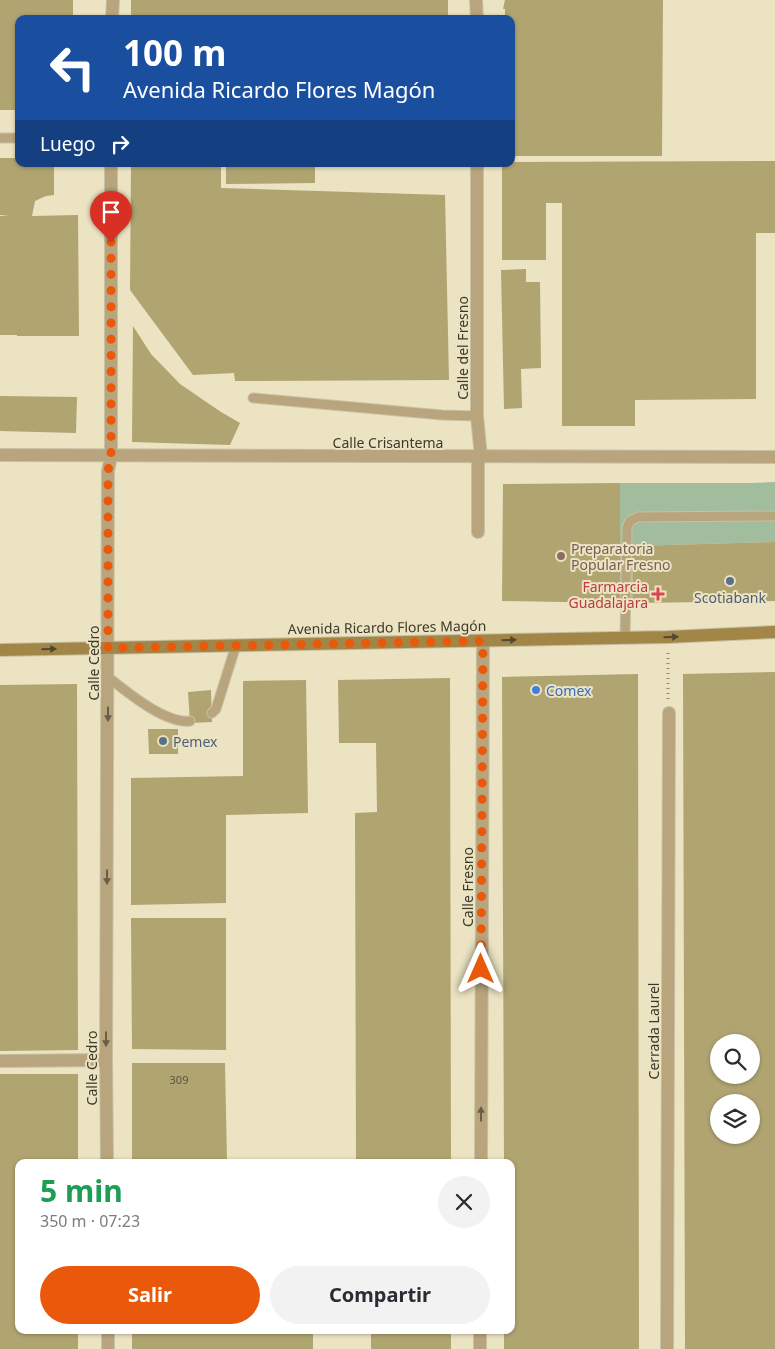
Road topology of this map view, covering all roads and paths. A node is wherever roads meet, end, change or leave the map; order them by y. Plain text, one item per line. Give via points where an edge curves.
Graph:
1 (113, 0) edge
2 (476, 0) edge
3 (112, 15) edge
4 (476, 15) edge
5 (0, 138) edge
6 (15, 138) edge
7 (111, 167) edge
8 (477, 167) edge
9 (254, 398) dead end
10 (477, 416) junction
11 (0, 455) edge
12 (111, 456) junction
13 (481, 457) junction
14 (775, 458) edge
15 (775, 516) edge
16 (478, 532) dead end
17 (775, 632) edge
18 (668, 637) junction
19 (625, 638) junction
20 (483, 641) junction
21 (236, 645) junction
22 (108, 648) junction
23 (0, 650) edge
24 (108, 677) junction
25 (212, 713) dead end
26 (668, 713) joint
27 (190, 721) dead end
28 (106, 1060) junction
29 (0, 1061) edge
30 (107, 1159) edge
31 (481, 1159) edge
32 (108, 1334) edge
33 (480, 1334) edge
34 (108, 1349) edge
35 (480, 1349) edge
36 (667, 1349) edge

1 - 3 street
2 - 4 street
5 - 6 lane
7 - 12 street, Calle Cedro
8 - 10 street, Calle del Fresno
9 - 10 lane via 442,416
10 - 13 street, Calle del Fresno
11 - 12 street, Calle Crisantema
12 - 13 street, Calle Crisantema
12 - 22 street, Calle Cedro via 108,471
13 - 14 street, Calle Crisantema
13 - 16 street, Calle del Fresno via 478,462
15 - 19 lane via 638,517 630,521 627,528
18 -> 17 main road, Avenida Ricardo Flores Magón
18 - 19 main road, Avenida Ricardo Flores Magón
18 - 26 path
20 -> 19 main road, Avenida Ricardo Flores Magón
20 - 21 main road, Avenida Ricardo Flores Magón
31 -> 20 street, Calle Fresno
21 - 22 main road, Avenida Ricardo Flores Magón
21 - 25 lane
23 -> 22 main road, Avenida Ricardo Flores Magón
22 - 24 street, Calle Cedro
24 - 27 lane via 160,713 183,722
24 -> 28 street, Calle Cedro
26 - 36 street, Cerrada Laurel
28 - 29 street
28 - 30 street, Calle Cedro
32 - 34 street
33 - 35 street

